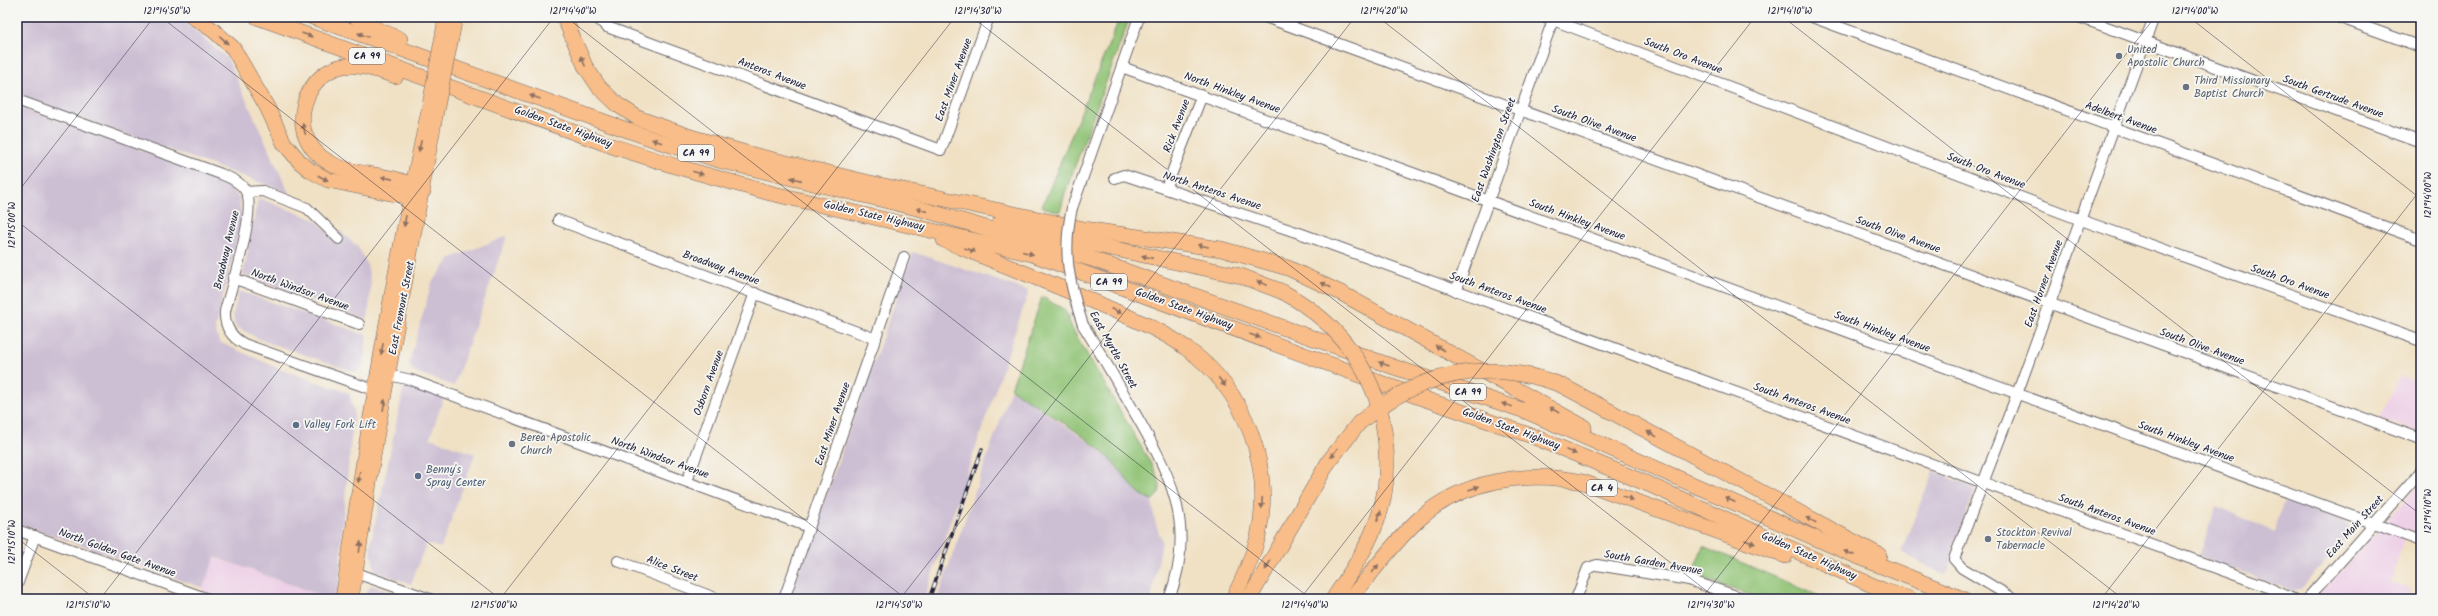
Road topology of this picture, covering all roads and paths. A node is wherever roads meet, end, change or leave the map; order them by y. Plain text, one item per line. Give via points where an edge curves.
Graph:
1 (192, 17) edge
2 (257, 17) edge
3 (312, 17) edge
4 (356, 17) edge
5 (445, 17) edge
6 (456, 17) edge
7 (564, 17) edge
8 (596, 17) edge
9 (989, 17) edge
10 (1139, 17) edge
11 (1265, 17) edge
12 (1812, 17) edge
13 (2079, 17) edge
14 (2154, 17) edge
15 (2338, 17) edge
16 (1551, 18) edge
17 (447, 36) junction
18 (2145, 41) junction
19 (2421, 47) edge
20 (439, 63) junction
21 (1122, 66) junction
22 (476, 95) junction
23 (1202, 95) junction
24 (17, 100) edge
25 (1521, 111) junction
26 (2114, 128) junction
27 (2421, 142) edge
28 (1335, 143) joint
29 (942, 150) joint
30 (1114, 178) dead end
31 (1166, 188) junction
32 (415, 190) junction
33 (246, 192) junction
34 (1489, 202) junction
35 (558, 220) dead end
36 (2081, 220) junction
37 (960, 221) junction
38 (908, 224) junction
39 (1302, 234) joint
40 (339, 239) dead end
41 (2421, 240) edge
42 (904, 257) dead end
43 (233, 278) junction
44 (1456, 291) junction
45 (755, 293) junction
46 (2049, 304) junction
47 (359, 324) dead end
48 (876, 339) junction
49 (2421, 341) edge
50 (383, 374) junction
51 (374, 390) junction
52 (2017, 394) junction
53 (2421, 439) edge
54 (1609, 446) junction
55 (2421, 471) edge
56 (687, 481) junction
57 (1984, 483) junction
58 (2373, 524) junction
59 (809, 527) junction
60 (17, 530) edge
61 (34, 536) junction
62 (2421, 541) edge
63 (618, 561) dead end
64 (356, 573) junction
65 (17, 585) edge
66 (1885, 591) junction
67 (2278, 596) edge
68 (208, 599) edge
69 (342, 599) edge
70 (352, 599) edge
71 (430, 599) edge
72 (718, 599) edge
73 (784, 599) edge
74 (1169, 599) edge
75 (1233, 599) edge
76 (1249, 599) edge
77 (1333, 599) edge
78 (1350, 599) edge
79 (1576, 599) edge
80 (1745, 599) edge
81 (1910, 599) edge
82 (1962, 599) edge
83 (1972, 599) edge
84 (2014, 599) edge
85 (2293, 599) edge
86 (2307, 599) edge

1 -> 32 highway via 213,30 233,48 284,142 306,167 328,180
2 -> 22 highway, Golden State Highway / CA 99
20 -> 3 highway, Golden State Highway / CA 99
4 - 20 highway via 367,25 430,53
5 - 17 main road, East Fremont Street
6 - 17 main road, East Fremont Street
54 -> 7 highway via 1605,438 1341,293 1288,268 1221,249 1084,229 858,180 735,150 638,118 618,105 599,87 585,66
8 - 29 street, Anteros Avenue via 607,27
9 - 29 street, East Miner Avenue
10 - 21 street, East Myrtle Street
11 - 25 street, South Olive Avenue
12 - 26 street, Adelbert Avenue
13 - 18 street, South Gertrude Avenue
14 - 18 street, East Horner Avenue
15 - 19 street
16 - 25 street, East Washington Street
16 - 36 street, South Oro Avenue
17 - 32 main road, East Fremont Street, bridge
18 - 26 street, East Horner Avenue
18 - 27 street, South Gertrude Avenue
37 -> 20 highway, Golden State Highway / CA 99 via 921,209 722,161 658,141
21 - 23 street, North Hinkley Avenue
21 - 74 street, East Myrtle Street, bridge via 1072,208 1068,229 1068,278 1083,324 1157,451 1175,495 1181,543 1176,576
32 -> 22 highway via 336,167 318,156 307,140 302,122 305,101 315,84 326,73 350,66 390,74 454,94
22 -> 38 highway, Golden State Highway / CA 99 via 612,146 710,176 770,193
23 - 28 street, North Hinkley Avenue
23 - 31 street, Rick Avenue
24 - 33 street via 221,174 238,183
25 - 34 street, East Washington Street
25 - 46 street, South Olive Avenue
26 - 36 street, East Horner Avenue
26 - 41 street, Adelbert Avenue
28 - 34 street, South Hinkley Avenue
30 - 31 street, North Anteros Avenue via 1124,175
31 - 39 street, North Anteros Avenue
32 - 50 main road, East Fremont Street
33 - 40 street via 263,191 307,208
33 - 43 street, Broadway Avenue via 249,213
34 - 44 street, East Washington Street
34 - 52 street, South Hinkley Avenue
35 - 45 street, Broadway Avenue
36 - 46 street, East Horner Avenue
36 - 49 street, South Oro Avenue
54 -> 37 highway, Golden State Highway / CA 99 via 1525,411 1092,259
77 -> 37 highway, bridge via 1370,541 1379,518 1388,466 1382,418 1369,379 1347,344 1318,314 1283,292 1241,276 1004,224
38 -> 66 highway, Golden State Highway / CA 99 via 1032,254 1416,396 1532,436 1648,484
38 -> 75 highway via 1149,326 1187,348 1214,372 1235,400 1249,426 1262,481 1258,537
39 - 44 street, South Anteros Avenue
42 - 48 street, East Miner Avenue
43 - 47 street, North Windsor Avenue
43 - 51 street, Broadway Avenue via 225,317 226,326 235,338 244,344
44 - 57 street, South Anteros Avenue
45 - 48 street, Broadway Avenue
45 - 56 street, Osborn Avenue
46 - 52 street, East Horner Avenue
46 - 53 street, South Olive Avenue
48 - 59 street, East Miner Avenue
50 - 51 main road, East Fremont Street
50 - 56 street, North Windsor Avenue via 418,383
64 -> 50 main road, East Fremont Street
51 -> 69 main road, East Fremont Street
52 - 57 street, East Horner Avenue
52 - 58 street, South Hinkley Avenue
82 -> 54 highway, Golden State Highway / CA 99 via 1846,552
55 - 58 street, East Main Street
56 - 59 street, North Windsor Avenue
57 - 67 street, South Anteros Avenue
57 - 84 street, East Horner Avenue via 1954,559 1962,568
58 - 62 street, South Hinkley Avenue
58 - 86 street, East Main Street
59 - 73 street, East Miner Avenue
60 - 61 street, North Golden Gate Avenue
61 - 65 street
61 - 68 street, North Golden Gate Avenue
63 - 72 street, Alice Street
64 - 70 main road, East Fremont Street
64 - 71 street
78 -> 66 highway, CA 4 via 1401,537 1435,507 1484,485 1536,476 1568,479 1597,486 1839,577
66 - 81 highway, Golden State Highway / CA 99
67 - 85 street, South Anteros Avenue
83 -> 76 highway, bridge via 1860,546 1561,385 1539,377 1478,371 1448,375 1417,385 1400,394 1359,424 1329,461
79 - 80 street, South Garden Avenue via 1588,568 1597,565 1688,580

